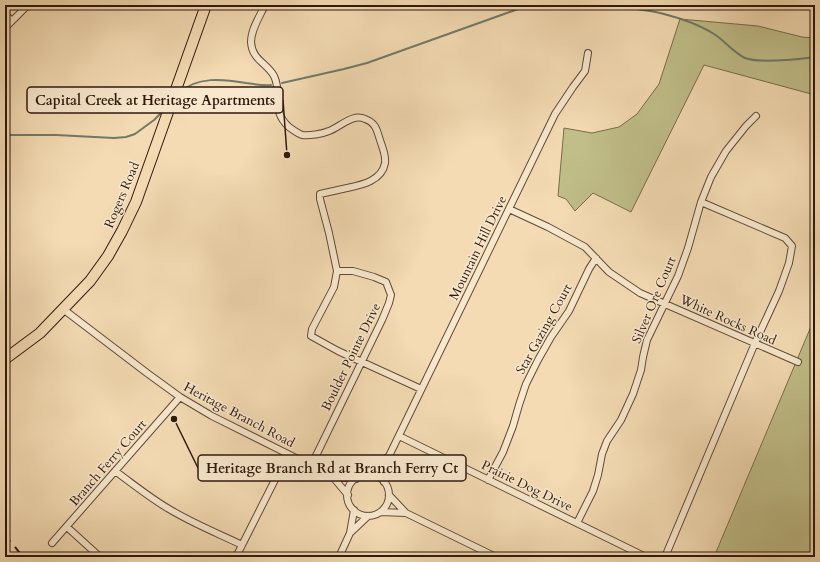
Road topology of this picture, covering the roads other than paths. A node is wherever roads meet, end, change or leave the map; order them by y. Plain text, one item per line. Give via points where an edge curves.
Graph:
1 (28, 5) edge
2 (206, 5) edge
3 (266, 5) edge
4 (5, 14) edge
5 (12, 21) junction
6 (5, 28) edge
7 (588, 53) dead end
8 (756, 116) dead end
9 (701, 202) junction
10 (509, 209) junction
11 (596, 258) junction
12 (337, 271) junction
13 (664, 304) junction
14 (63, 309) junction
15 (755, 343) junction
16 (5, 359) edge
17 (362, 362) junction
18 (798, 362) dead end
19 (420, 390) junction
20 (180, 396) junction
21 (399, 436) junction
22 (288, 454) junction
23 (388, 456) junction
24 (310, 466) junction
25 (115, 471) junction
26 (370, 474) junction
27 (332, 476) junction
28 (356, 479) junction
29 (488, 480) junction
30 (384, 482) junction
31 (348, 495) junction
32 (389, 496) junction
33 (354, 510) junction
34 (381, 512) junction
35 (406, 513) junction
36 (368, 516) junction
37 (577, 523) junction
38 (67, 527) junction
39 (350, 533) junction
40 (52, 543) dead end
41 (242, 545) junction
42 (341, 556) edge
43 (100, 557) edge
44 (236, 557) edge
45 (496, 557) edge
46 (646, 557) edge
47 (665, 557) edge

1 - 5 street
2 - 14 main road, Rogers Road via 136,202 108,256 90,281
3 - 12 street via 251,41 253,52 276,81 279,113 285,123 303,135 319,134 356,117 363,118 375,126 385,153 385,164 377,177 365,184 320,194
4 - 5 street
5 - 6 street
7 - 10 street, Mountain Hill Drive via 585,71 555,114
8 - 9 street, Silver Ore Court via 726,151 711,177
9 - 13 street, Silver Ore Court via 678,276
9 - 15 street via 785,238 792,246 781,284
10 - 11 street, White Rocks Road via 585,247
10 - 19 street, Mountain Hill Drive
11 - 13 street, White Rocks Road via 609,272 640,293
11 - 29 street, Star Gazing Court via 569,311 551,336 526,384 503,452
12 - 17 street via 334,287 312,329 311,336
12 - 17 street, Boulder Pointe Drive via 360,272 386,282 391,295
13 - 15 street, White Rocks Road
13 - 37 street, Silver Ore Court via 647,340 633,394 621,420 607,441 593,491
14 - 16 main road, Rogers Road via 40,333
14 - 20 street, Heritage Branch Road
15 - 18 street, White Rocks Road
15 - 47 street
17 - 19 street
17 - 24 street, Boulder Pointe Drive
19 - 21 street, Mountain Hill Drive
20 - 22 street, Heritage Branch Road via 212,416
20 - 25 street, Branch Ferry Court
21 - 23 street, Mountain Hill Drive
21 - 29 street, Prairie Dog Drive
22 - 24 street, Heritage Branch Road
22 - 41 street
23 - 26 street, Mountain Hill Drive
23 - 30 street, Mountain Hill Drive
24 - 27 street, Heritage Branch Road
25 - 38 street, Branch Ferry Court
25 - 41 street via 169,509
26 - 28 street
26 - 30 street
27 - 28 street, Heritage Branch Road
27 - 31 street, Heritage Branch Road
28 - 31 street via 351,484
29 - 37 street, Prairie Dog Drive
30 - 32 street
31 - 33 street
32 - 34 street
32 - 35 street
33 - 36 street
33 - 39 street
34 - 35 street
34 - 36 street
35 - 45 street
36 - 39 street
37 - 46 street, Prairie Dog Drive
38 - 40 street, Branch Ferry Court
38 - 43 street
39 - 42 street
41 - 44 street

